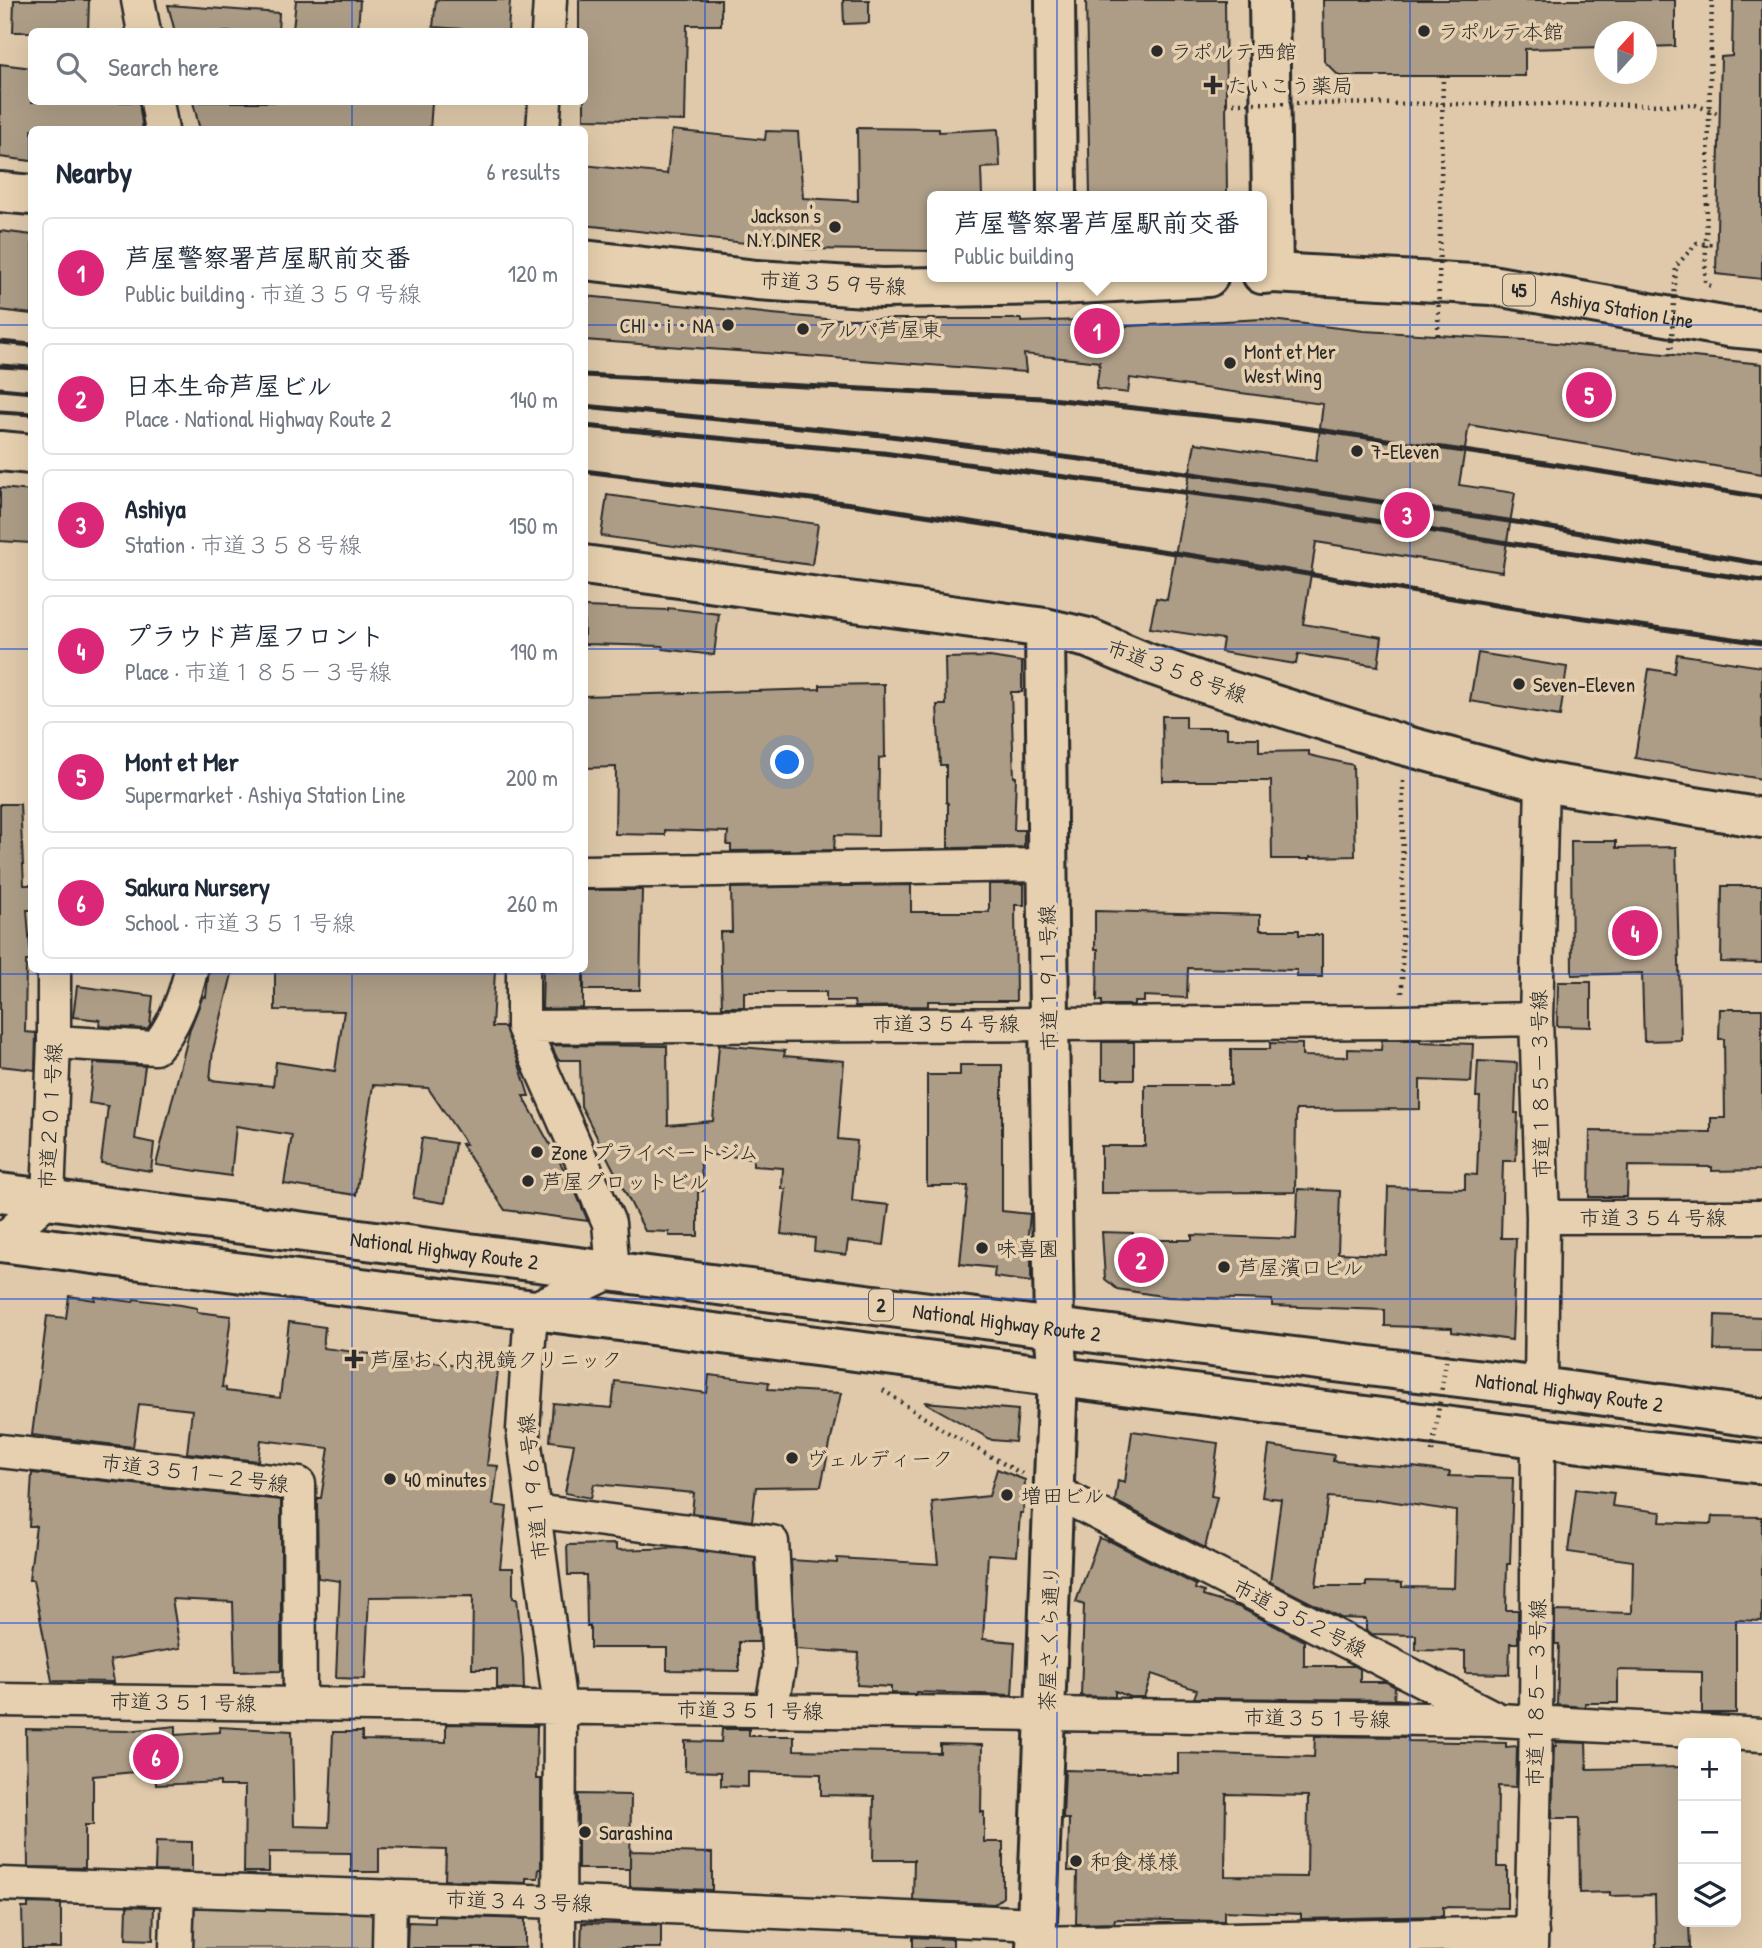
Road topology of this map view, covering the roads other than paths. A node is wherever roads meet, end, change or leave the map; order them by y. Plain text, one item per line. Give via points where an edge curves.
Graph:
1 (138, 0) edge
2 (550, 0) edge
3 (1055, 0) edge
4 (1269, 0) edge
5 (143, 28) edge
6 (548, 28) edge
7 (158, 105) edge
8 (545, 105) edge
9 (161, 126) edge
10 (543, 126) edge
11 (1057, 191) edge
12 (0, 192) edge
13 (28, 195) edge
14 (588, 260) edge
15 (1267, 274) edge
16 (1033, 282) edge
17 (1762, 330) edge
18 (0, 451) edge
19 (28, 454) edge
20 (588, 566) edge
21 (1045, 628) junction
22 (1542, 782) junction
23 (1762, 818) edge
24 (1047, 865) junction
25 (588, 872) edge
26 (54, 973) edge
27 (190, 973) edge
28 (523, 973) edge
29 (1536, 1018) junction
30 (1049, 1023) junction
31 (523, 1027) junction
32 (54, 1042) junction
33 (0, 1193) edge
34 (48, 1199) junction
35 (1543, 1217) junction
36 (1762, 1217) edge
37 (0, 1242) edge
38 (613, 1271) junction
39 (531, 1310) junction
40 (1055, 1328) junction
41 (1058, 1376) junction
42 (1541, 1387) junction
43 (1762, 1418) edge
44 (1538, 1438) junction
45 (0, 1451) edge
46 (1762, 1464) edge
47 (1054, 1491) junction
48 (534, 1511) junction
49 (0, 1700) edge
50 (300, 1704) junction
51 (560, 1707) junction
52 (771, 1711) junction
53 (1046, 1715) junction
54 (1499, 1720) junction
55 (1536, 1723) junction
56 (1762, 1735) edge
57 (0, 1884) edge
58 (178, 1890) junction
59 (390, 1896) junction
60 (559, 1902) junction
61 (1037, 1938) edge
62 (1531, 1940) edge
63 (176, 1948) edge
64 (389, 1948) edge
65 (559, 1948) edge

1 - 5 street
2 - 6 street
3 - 11 main road
4 - 15 main road
7 - 9 street
8 - 10 street
12 - 13 main road
14 - 16 main road, 市道３５９号線 via 757,280 882,288
15 - 17 main road, Ashiya Station Line / 45 via 1491,285
18 - 19 main road
20 - 21 main road, 市道３５８号線
21 - 22 main road, 市道３５８号線 via 1088,638 1204,683 1403,745
21 - 24 main road, 市道１９１号線
22 - 23 main road, 市道３５８号線
22 - 29 street, 市道１８５－３号線
24 - 25 street
24 - 30 main road, 市道１９１号線
26 - 32 street, 市道２０１号線
27 - 32 street via 164,1039 155,1048
28 - 31 street
29 - 30 street, 市道３５４号線
29 - 35 street, 市道１８５－３号線
30 - 31 street, 市道３５４号線
30 - 40 main road, 市道１９１号線
31 - 38 street via 609,1223
32 - 34 street, 市道２０１号線
33 - 34 main road, National Highway Route 2 / 2
34 - 37 street, 市道２０１号線
34 - 38 main road, National Highway Route 2 / 2
35 - 36 street, 市道３５４号線
35 - 42 street, 市道１８５－３号線
37 - 39 main road, 2
38 - 39 street
38 - 40 main road, National Highway Route 2 / 2
39 - 41 main road, 2
39 - 48 street, 市道１９６号線 via 523,1430
40 - 41 main road, 茶屋さくら通り
40 - 42 main road, National Highway Route 2 / 2
41 - 44 main road, 2
41 - 47 main road, 茶屋さくら通り
42 - 43 main road, National Highway Route 2 / 2
44 - 46 main road, 2
44 - 55 street, 市道１８５－３号線
45 - 50 street, 市道３５１－２号線 via 299,1484
47 - 53 main road, 茶屋さくら通り
47 - 54 street, 市道３５２号線
48 - 51 street, 市道１９６号線
48 - 52 street via 772,1542 779,1667
49 - 50 street, 市道３５１号線
50 - 51 street, 市道３５１号線
51 - 52 street, 市道３５１号線
51 - 60 street, 市道１９６号線
52 - 53 street, 市道３５１号線
53 - 54 street, 市道３５１号線
53 - 61 main road, 茶屋さくら通り
54 - 55 street, 市道３５２号線
55 - 56 street, 市道３５２号線
55 - 62 street, 市道１８５－３号線
57 - 58 street, 市道３４３号線
58 - 59 street, 市道３４３号線
58 - 63 street
59 - 60 street, 市道３４３号線
59 - 64 street
60 - 61 street, 市道３４３号線
60 - 65 street, 市道１９６号線
61 - 62 street, 市道３４３号線

